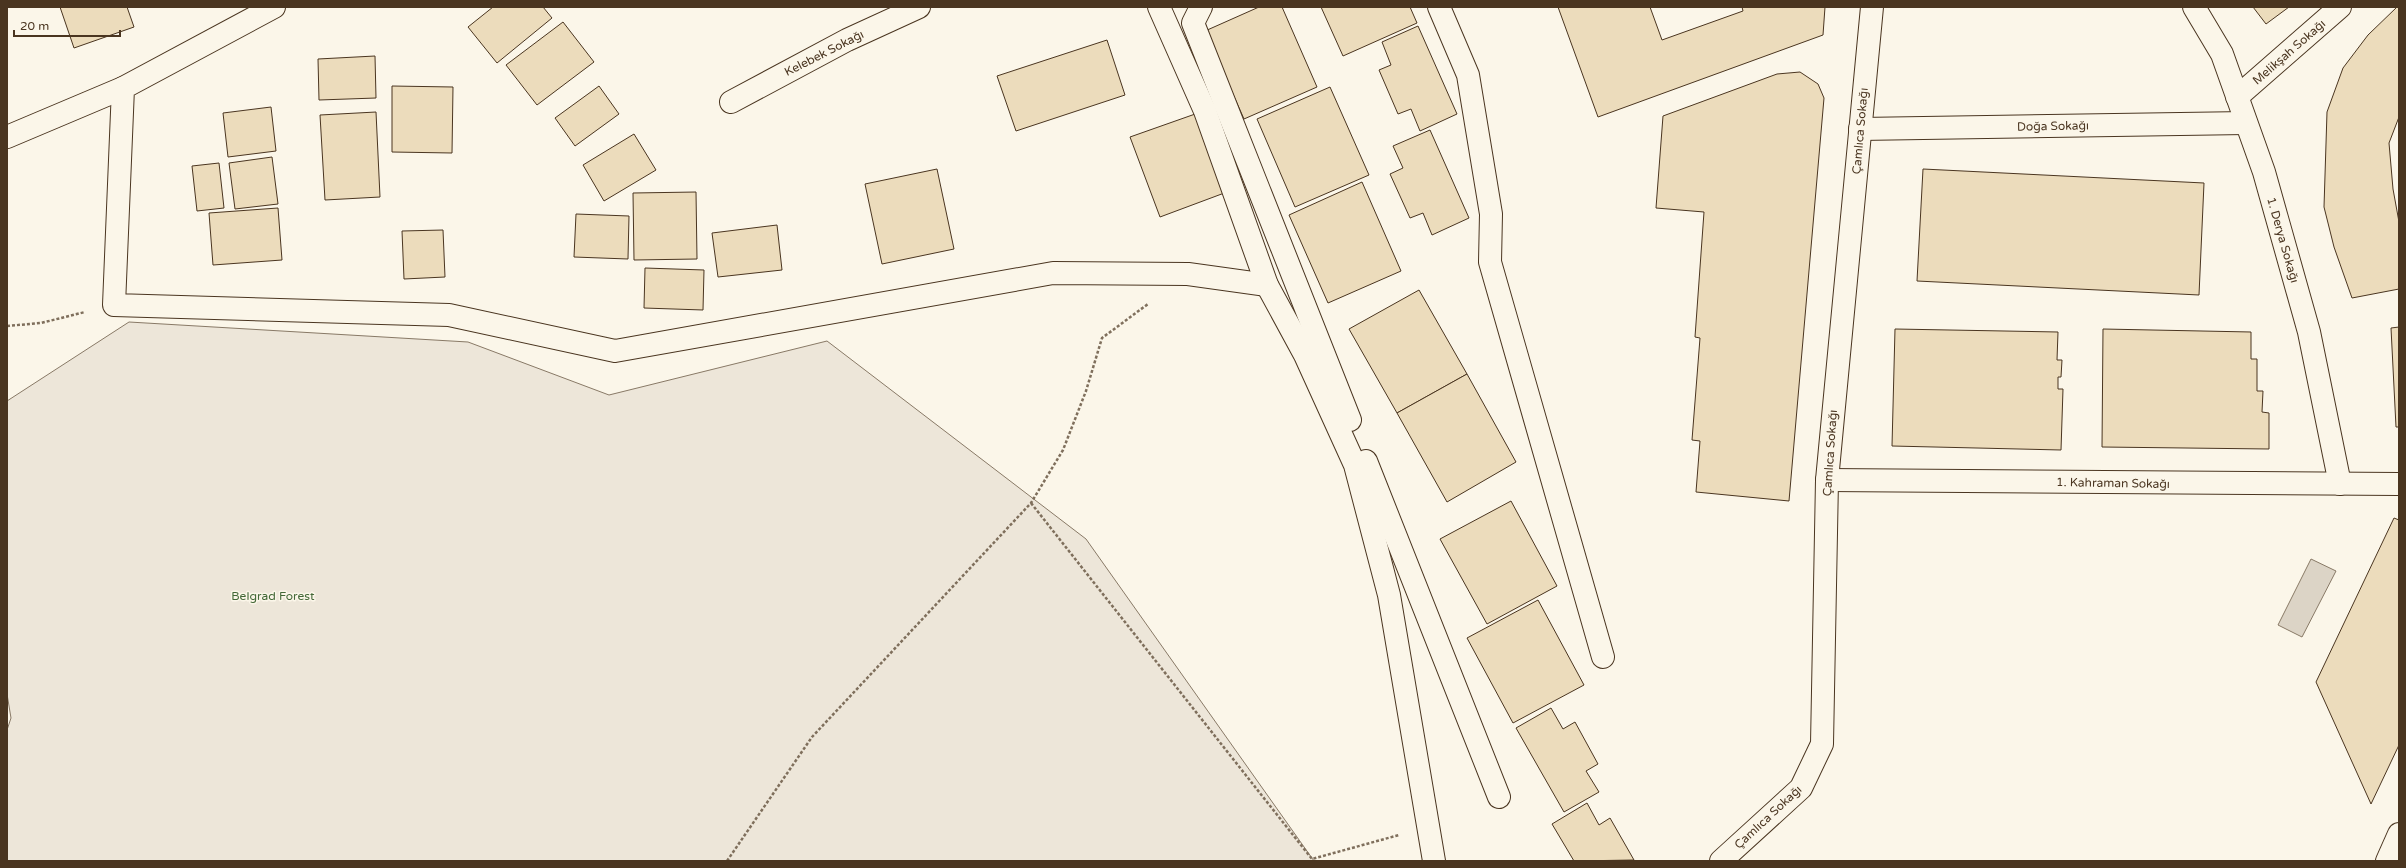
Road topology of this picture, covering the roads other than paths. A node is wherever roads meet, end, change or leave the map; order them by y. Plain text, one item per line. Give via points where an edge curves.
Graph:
1 (274, 7) edge
2 (919, 7) edge
3 (1159, 7) edge
4 (1201, 7) edge
5 (1439, 7) edge
6 (1872, 7) edge
7 (2194, 7) edge
8 (2340, 7) edge
9 (123, 88) junction
10 (2237, 97) junction
11 (732, 102) dead end
12 (2246, 123) junction
13 (1860, 129) junction
14 (7, 137) edge
15 (1267, 285) junction
16 (1827, 480) junction
17 (2340, 484) junction
18 (2399, 484) edge
19 (1603, 657) dead end
20 (1499, 797) dead end
21 (2399, 834) edge
22 (1434, 861) edge
23 (1721, 861) edge
24 (2387, 861) edge

1 - 9 street
2 - 11 street, Kelebek Sokağı via 847,40
3 - 15 street via 1205,111
4 - 20 street via 1193,23
5 - 19 street via 1468,75 1491,214 1490,262
6 - 13 street, Çamlıca Sokağı
7 - 10 street, 1. Derya Sokağı via 2222,54
8 - 10 street, Melikşah Sokağı
9 - 14 street
9 - 15 street via 114,305 449,315 616,351 1053,273 1188,274
10 - 12 street, 1. Derya Sokağı
12 - 13 street, Doğa Sokağı
12 - 17 street, 1. Derya Sokağı via 2264,172 2310,332
13 - 16 street, Çamlıca Sokağı
15 - 22 street via 1305,355 1355,465 1389,596
16 - 17 street, 1. Kahraman Sokağı
16 - 23 street, Çamlıca Sokağı via 1822,744 1802,788
17 - 18 street, 1. Kahraman Sokağı
21 - 24 street

